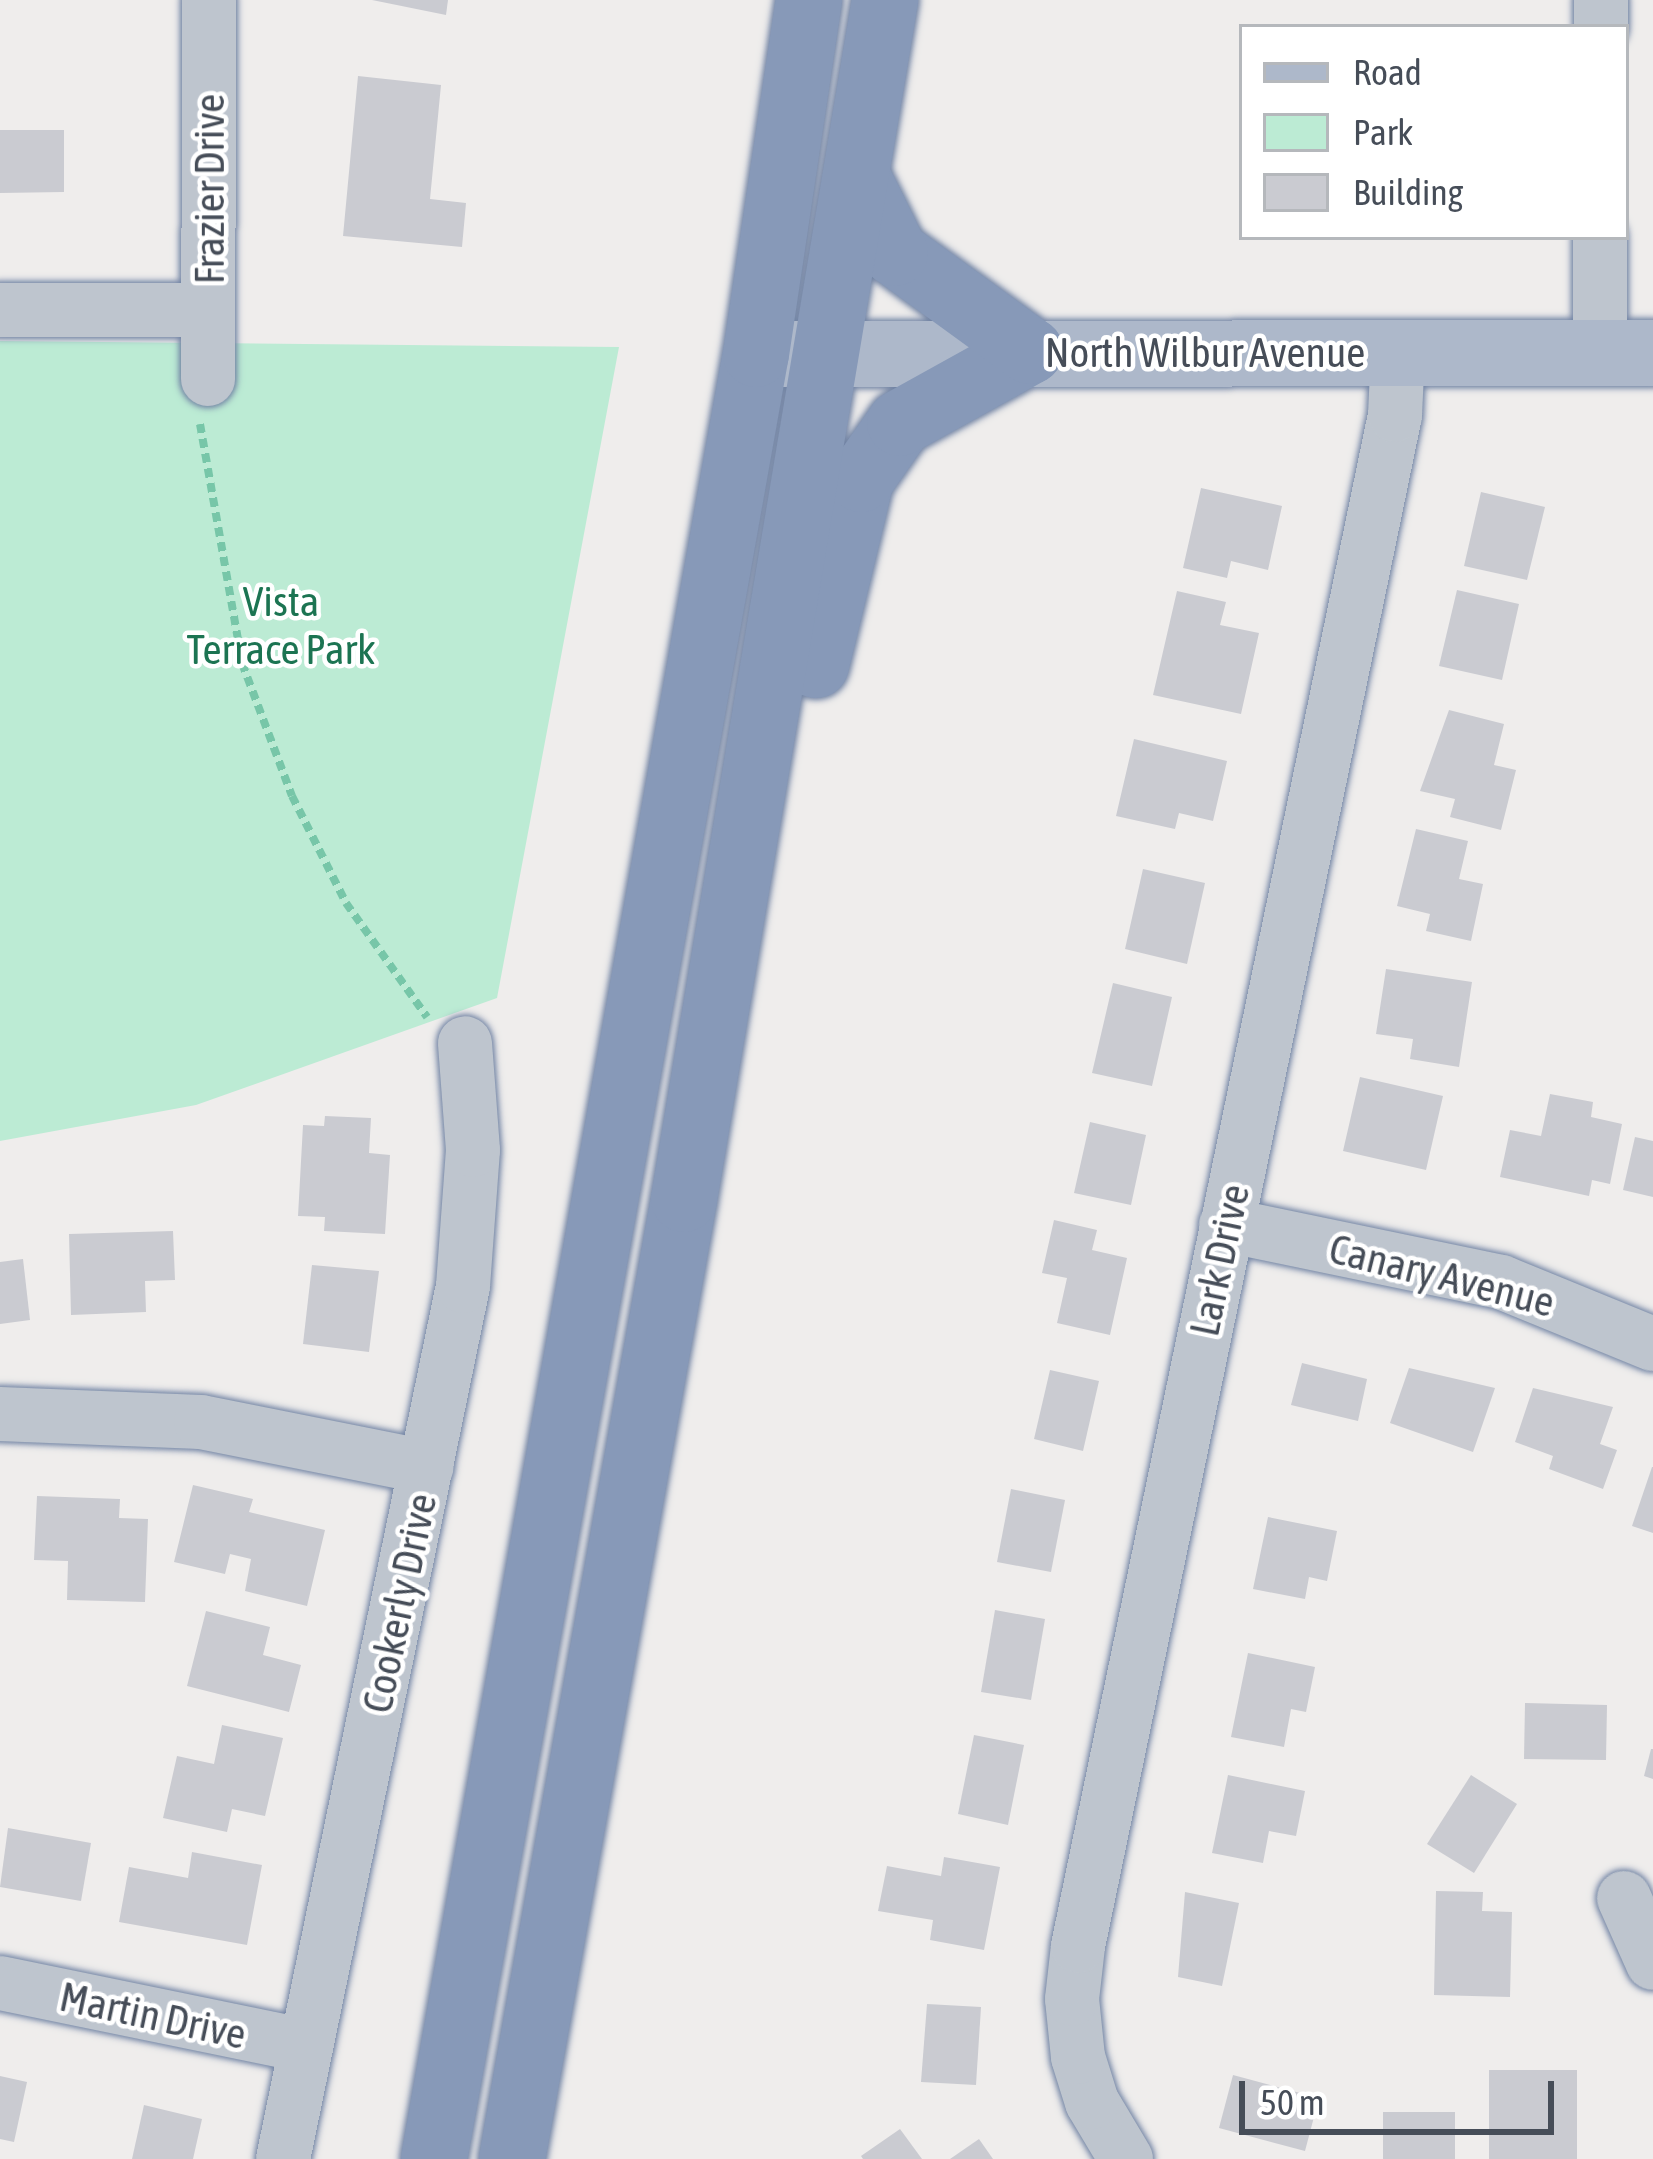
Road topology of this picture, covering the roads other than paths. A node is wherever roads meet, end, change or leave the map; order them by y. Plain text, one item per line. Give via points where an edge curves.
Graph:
1 (209, 0) edge
2 (809, 0) edge
3 (885, 0) edge
4 (859, 180) junction
5 (1601, 240) edge
6 (0, 310) edge
7 (208, 310) junction
8 (1030, 351) junction
9 (1398, 352) junction
10 (1626, 353) edge
11 (756, 354) junction
12 (829, 354) junction
13 (208, 379) road end
14 (465, 1043) dead end
15 (684, 1198) junction
16 (1226, 1225) junction
17 (1653, 1344) edge
18 (0, 1414) edge
19 (428, 1467) junction
20 (1624, 1898) dead end
21 (1653, 1963) edge
22 (0, 1984) edge
23 (306, 2046) junction
24 (283, 2159) edge
25 (434, 2159) edge
26 (512, 2159) edge
27 (1126, 2159) edge

1 - 7 street, Frazier Drive
2 - 11 highway
3 - 4 highway
4 - 8 highway via 895,253
4 - 12 highway
5 - 10 street
6 - 7 street
7 - 13 street, Frazier Drive
8 - 9 main road, North Wilbur Avenue
8 - 12 main road, North Wilbur Avenue
8 - 15 highway via 901,423 861,479
9 - 10 main road, North Wilbur Avenue
9 - 16 street, Lark Drive via 1395,415
11 - 12 main road, North Wilbur Avenue
11 - 25 highway
12 - 15 highway
14 - 19 street, Cookerly Drive via 473,1215
15 - 26 highway
16 - 17 street, Canary Avenue via 1501,1282
16 - 27 street, Lark Drive via 1072,2000 1092,2102
18 - 19 street via 200,1422
19 - 23 street, Cookerly Drive
20 - 21 street
22 - 23 street, Martin Drive
23 - 24 street, Cookerly Drive

